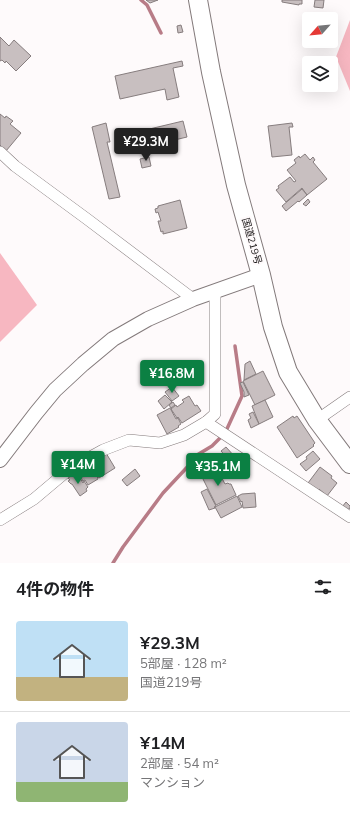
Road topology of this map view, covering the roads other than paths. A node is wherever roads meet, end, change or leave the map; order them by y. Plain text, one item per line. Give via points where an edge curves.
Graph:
1 (198, 0) edge
2 (0, 152) edge
3 (261, 275) junction
4 (215, 292) junction
5 (193, 299) junction
6 (350, 398) edge
7 (317, 420) junction
8 (206, 422) junction
9 (0, 460) edge
10 (350, 464) edge
11 (350, 517) edge
12 (0, 520) edge

1 - 3 highway, 国道219号 via 236,185
2 - 5 street via 15,166
3 - 4 street
3 - 7 highway, 国道219号 via 273,327 288,372
4 - 5 street
4 - 8 street via 215,414
5 - 9 street via 148,319 113,339 83,364 55,390
6 - 7 street
7 - 10 highway, 国道219号
8 - 11 street
8 - 12 street via 184,435 160,442 130,440 103,450 72,467 34,499

